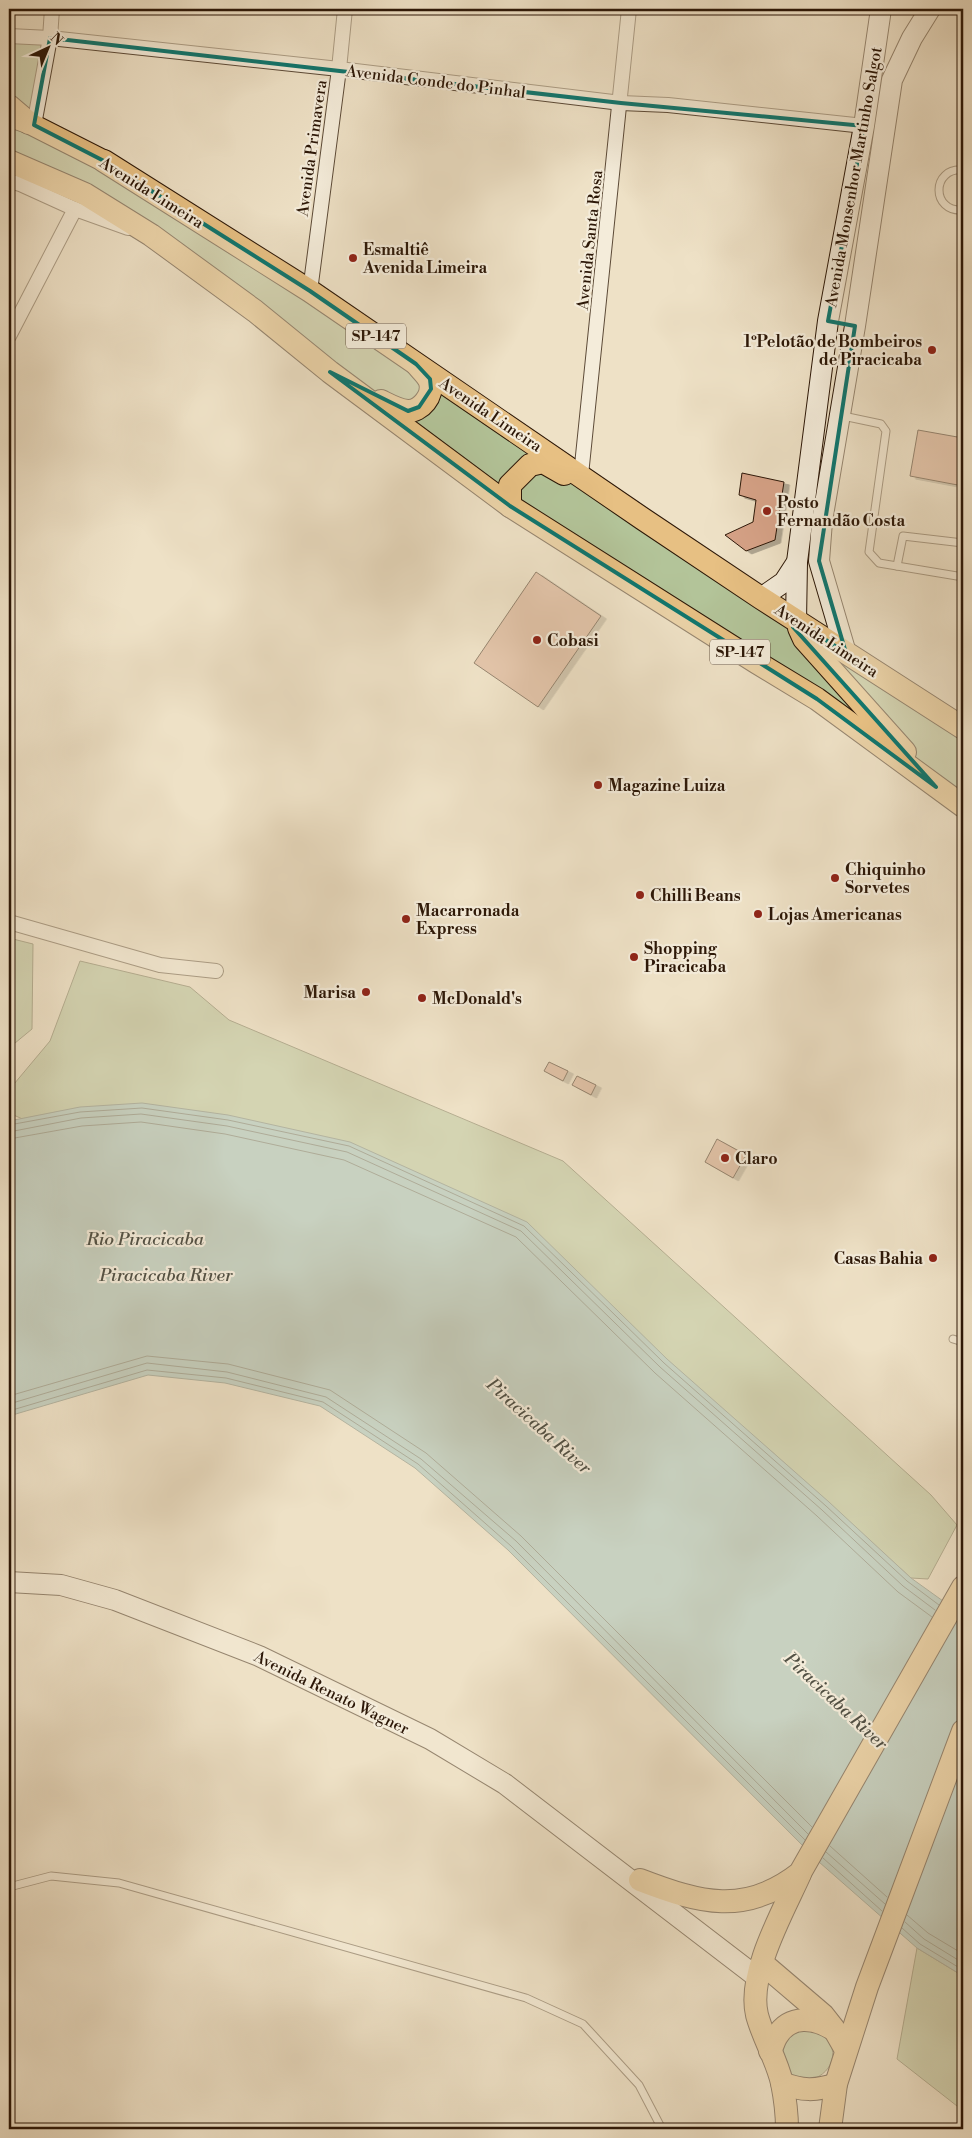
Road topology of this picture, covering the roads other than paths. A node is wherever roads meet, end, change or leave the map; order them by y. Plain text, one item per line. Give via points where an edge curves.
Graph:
1 (52, 9) edge
2 (345, 9) edge
3 (629, 9) edge
4 (881, 9) edge
5 (923, 9) edge
6 (930, 9) edge
7 (9, 36) edge
8 (50, 38) junction
9 (912, 38) junction
10 (339, 69) junction
11 (621, 103) junction
12 (9, 106) edge
13 (24, 121) edge
14 (864, 126) junction
15 (9, 150) edge
16 (9, 161) edge
17 (104, 161) joint
18 (963, 170) edge
19 (9, 180) edge
20 (80, 201) junction
21 (963, 210) edge
22 (310, 291) junction
23 (828, 321) junction
24 (855, 326) junction
25 (9, 336) edge
26 (416, 364) junction
27 (330, 372) junction
28 (840, 416) junction
29 (581, 475) junction
30 (510, 506) junction
31 (643, 519) junction
32 (963, 543) edge
33 (797, 562) junction
34 (897, 566) junction
35 (963, 577) edge
36 (761, 598) junction
37 (796, 621) junction
38 (846, 652) junction
39 (963, 728) edge
40 (936, 786) junction
41 (963, 806) edge
42 (9, 922) edge
43 (216, 971) dead end
44 (953, 1339) dead end
45 (963, 1342) edge
46 (9, 1582) edge
47 (963, 1587) edge
48 (963, 1731) edge
49 (800, 1873) junction
50 (631, 1877) junction
51 (9, 1887) edge
52 (760, 1971) junction
53 (834, 2029) junction
54 (846, 2050) junction
55 (770, 2051) junction
56 (782, 2083) junction
57 (836, 2084) junction
58 (662, 2129) edge
59 (787, 2129) edge
60 (830, 2129) edge

1 - 8 street
2 - 10 street, Avenida Primavera
3 - 11 street, Avenida Santa Rosa
4 - 14 main road, Avenida Monsenhor Martinho Salgot
5 - 9 main road
6 - 9 main road, Avenida Monsenhor Martinho Salgot
7 - 8 street, Avenida Conde do Pinhal
8 - 10 street, Avenida Conde do Pinhal
8 - 13 street
9 - 24 main road, Avenida Monsenhor Martinho Salgot via 892,80
10 - 11 street, Avenida Conde do Pinhal
10 - 22 street, Avenida Primavera
11 - 14 street, Avenida Conde do Pinhal via 668,104
11 - 29 street, Avenida Santa Rosa
12 - 13 highway
13 - 17 main road, Avenida Limeira / SP-147
14 - 23 main road, Avenida Monsenhor Martinho Salgot
15 - 20 main road, SP-147 via 28,158
16 - 20 highway
17 - 22 highway, Avenida Limeira / SP-147
18 - 21 lane via 945,176 939,188 946,206
19 - 20 street
20 - 25 street
20 - 27 highway, SP-147 via 151,235 255,311
22 - 26 highway, Avenida Limeira / SP-147
23 - 24 main road
23 - 33 main road, Avenida Monsenhor Martinho Salgot
24 - 28 main road, Avenida Monsenhor Martinho Salgot
26 - 27 highway via 430,379 431,389 429,397 419,407 408,411 392,407
26 - 29 highway, Avenida Limeira / SP-147
27 - 30 highway, SP-147
28 - 34 lane via 881,424 886,432 869,552 879,563
28 - 38 main road, Avenida Monsenhor Martinho Salgot via 822,521 819,561
29 - 31 highway, Avenida Limeira / SP-147
30 - 31 highway via 510,485 513,481 530,465 543,462
30 - 40 highway, SP-147 via 817,698
31 - 36 highway, Avenida Limeira / SP-147
32 - 34 lane via 903,536
33 - 36 main road, Avenida Monsenhor Martinho Salgot via 784,582
33 - 37 main road
34 - 35 lane
36 - 37 highway, Avenida Limeira / SP-147
37 - 38 highway, Avenida Limeira / SP-147
37 - 40 highway via 804,639
38 - 39 highway, Avenida Limeira / SP-147
40 - 41 highway, SP-147
42 - 43 street via 160,965
44 - 45 lane
46 - 50 main road, Avenida Renato Wagner via 61,1585 115,1600 260,1656 430,1738 505,1784
47 - 49 highway
48 - 54 highway
49 - 50 highway via 771,1893 740,1902 706,1901
49 - 52 highway via 769,1942
50 - 52 main road, Avenida Renato Wagner
51 - 58 lane via 52,1876 119,1883 526,1998 583,2024 639,2085
52 - 53 highway via 803,1996
52 - 55 highway via 755,1998 757,2015
53 - 54 highway
53 - 55 highway via 814,2020 793,2022 777,2036
54 - 57 highway
55 - 56 highway
56 - 57 highway via 803,2090
56 - 59 highway
57 - 60 highway

